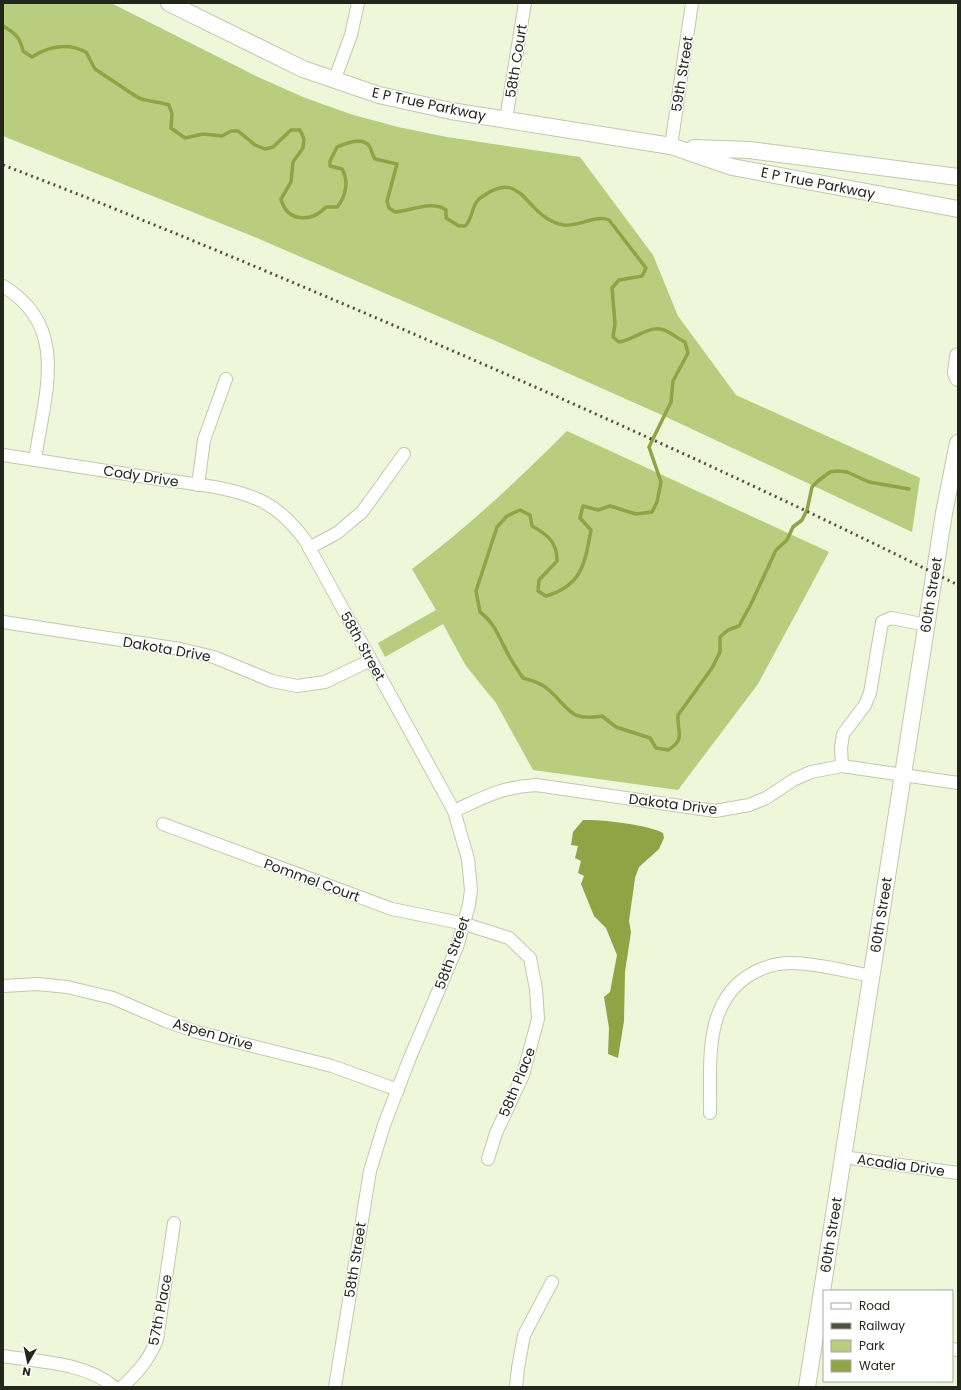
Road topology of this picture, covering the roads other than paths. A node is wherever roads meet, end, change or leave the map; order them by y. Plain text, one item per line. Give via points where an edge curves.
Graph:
1 (170, 3) edge
2 (358, 3) edge
3 (525, 3) edge
4 (692, 3) edge
5 (334, 81) junction
6 (506, 119) junction
7 (676, 147) junction
8 (958, 177) edge
9 (958, 209) edge
10 (3, 286) edge
11 (958, 356) edge
12 (958, 378) edge
13 (226, 379) dead end
14 (958, 443) edge
15 (404, 454) dead end
16 (3, 455) edge
17 (34, 460) junction
18 (198, 485) junction
19 (275, 509) joint
20 (309, 548) junction
21 (3, 622) edge
22 (927, 625) junction
23 (371, 660) junction
24 (842, 766) junction
25 (903, 775) junction
26 (958, 784) edge
27 (454, 811) junction
28 (163, 824) dead end
29 (465, 924) junction
30 (872, 976) junction
31 (3, 986) edge
32 (398, 1090) junction
33 (710, 1113) dead end
34 (843, 1157) junction
35 (488, 1159) dead end
36 (958, 1173) edge
37 (174, 1222) dead end
38 (552, 1282) dead end
39 (825, 1290) edge
40 (823, 1306) edge
41 (820, 1328) edge
42 (3, 1356) edge
43 (114, 1387) edge
44 (122, 1387) edge
45 (335, 1387) edge
46 (516, 1387) edge
47 (807, 1387) edge

1 - 5 main road, E P True Parkway via 259,48
2 - 5 street via 351,35
3 - 6 street, 58th Court
4 - 7 street, 59th Street
5 - 6 main road, E P True Parkway via 418,105
6 - 7 main road, E P True Parkway
7 - 8 main road, E P True Parkway via 749,150
7 - 9 main road, E P True Parkway via 732,167
10 - 17 street via 21,298 37,318 49,357
11 - 12 main road
13 - 18 street via 204,440
14 - 22 main road, 60th Street via 944,513
15 - 20 street via 362,512 337,533
16 - 17 street, Cody Drive
17 - 18 street, Cody Drive
18 - 19 street, Cody Drive via 239,493
19 - 20 street, 58th Street via 294,525
20 - 23 street, 58th Street
21 - 23 street, Dakota Drive via 180,649 214,657 272,680 297,686 325,682
22 - 24 street via 891,618 882,622 870,693 865,705 843,734
22 - 25 main road, 60th Street
23 - 27 street, 58th Street
24 - 25 street, Dakota Drive
24 - 27 street, Dakota Drive via 811,772 766,798 733,809 700,810 536,785 499,790
25 - 26 street, Dakota Drive
25 - 30 main road, 60th Street
27 - 29 street, 58th Street via 468,859 471,890
28 - 29 street, Pommel Court via 392,909
29 - 32 street, 58th Street
29 - 35 street, 58th Place via 509,938 530,958 536,988 538,1019 530,1052 523,1075 496,1133
30 - 33 street via 790,963 760,969 735,986 718,1011 713,1025
30 - 34 main road, 60th Street
31 - 32 street, Aspen Drive via 38,984 67,987 113,998 197,1032 332,1066
32 - 45 street, 58th Street via 370,1171
34 - 36 street, Acadia Drive
34 - 39 main road, 60th Street
37 - 44 street, 57th Place via 157,1340 150,1357
38 - 46 street via 524,1335
40 - 41 main road, 60th Street
41 - 47 main road, 60th Street
42 - 43 street via 76,1367

